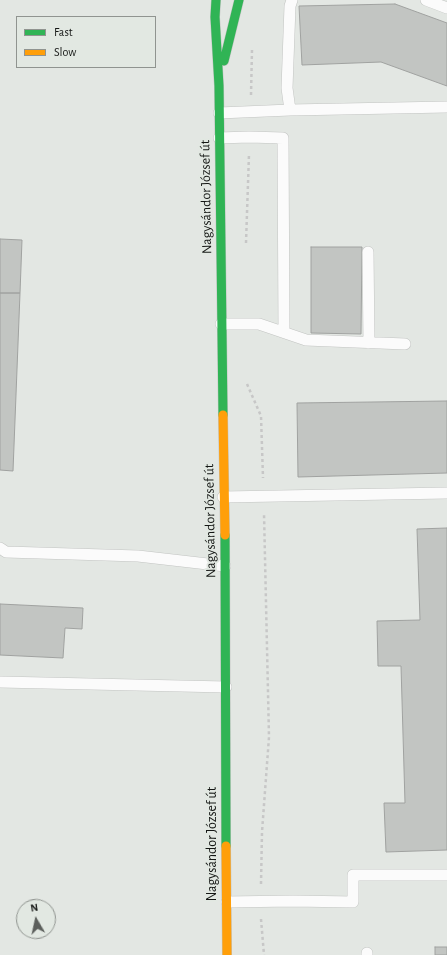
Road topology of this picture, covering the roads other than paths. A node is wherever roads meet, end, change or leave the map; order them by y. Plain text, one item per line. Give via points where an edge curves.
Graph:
1 (216, 0) edge
2 (239, 0) edge
3 (292, 0) edge
4 (426, 0) edge
5 (447, 8) edge
6 (218, 86) junction
7 (447, 107) edge
8 (290, 110) junction
9 (219, 113) junction
10 (219, 138) junction
11 (368, 252) dead end
12 (221, 324) junction
13 (284, 332) junction
14 (369, 343) junction
15 (405, 344) dead end
16 (447, 493) edge
17 (223, 497) junction
18 (0, 548) edge
19 (224, 566) junction
20 (0, 682) edge
21 (226, 687) junction
22 (447, 875) edge
23 (227, 902) junction
24 (227, 955) edge

1 - 6 street, Nagysándor József út
2 - 6 street, Nagysándor József út
3 - 8 lane via 287,88
4 - 5 lane
6 - 9 street, Nagysándor József út
7 - 8 lane
8 - 9 lane
9 - 10 street, Nagysándor József út
10 - 12 street, Nagysándor József út
10 - 13 lane via 283,138
11 - 14 lane
12 - 13 lane via 259,324
12 - 17 street, Nagysándor József út
13 - 14 lane via 306,340
14 - 15 lane
16 - 17 lane
17 - 19 street, Nagysándor József út
18 - 19 lane via 6,552 138,556
19 - 21 street, Nagysándor József út
20 - 21 lane
21 - 23 street, Nagysándor József út
22 - 23 lane via 353,874 353,902
23 - 24 street, Nagysándor József út

